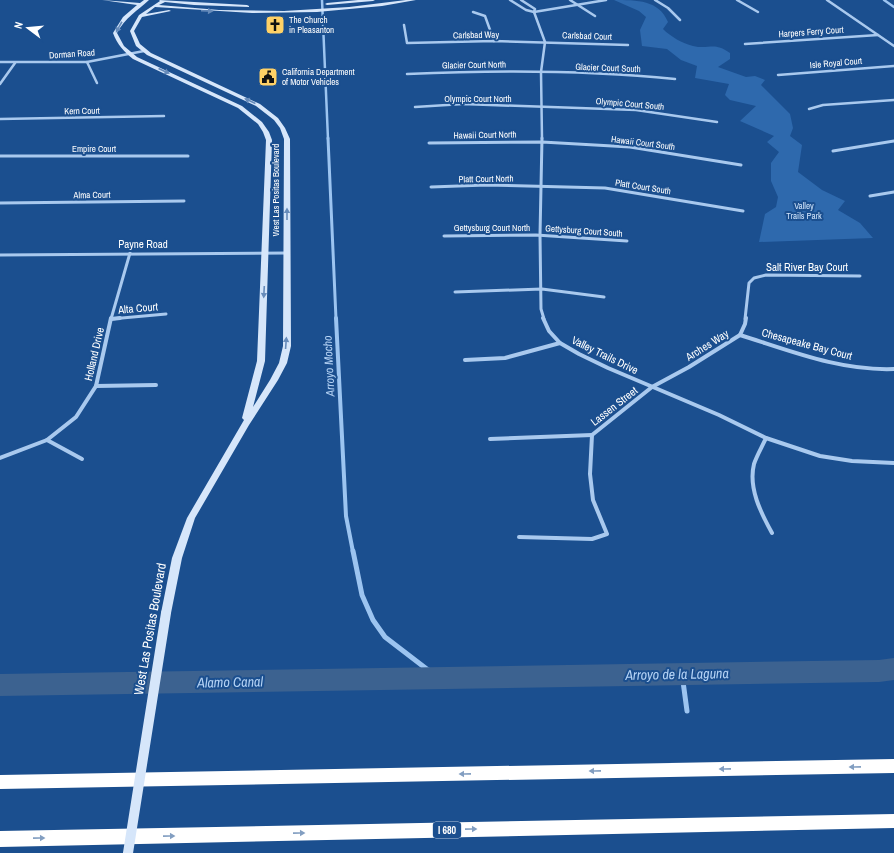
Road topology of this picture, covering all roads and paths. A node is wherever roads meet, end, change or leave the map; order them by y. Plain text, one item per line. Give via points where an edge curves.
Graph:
1 (104, 0) edge
2 (147, 0) edge
3 (158, 0) edge
4 (164, 0) edge
5 (186, 0) edge
6 (374, 0) edge
7 (414, 0) edge
8 (510, 0) edge
9 (521, 0) edge
10 (570, 0) edge
11 (606, 0) edge
12 (655, 0) edge
13 (737, 0) edge
14 (827, 0) edge
15 (140, 4) junction
16 (193, 4) junction
17 (325, 4) dead end
18 (578, 5) junction
19 (155, 6) junction
20 (309, 6) dead end
21 (185, 9) junction
22 (473, 12) dead end
23 (534, 12) junction
24 (758, 12) dead end
25 (595, 16) dead end
26 (141, 17) junction
27 (680, 20) dead end
28 (404, 25) dead end
29 (878, 35) junction
30 (494, 41) junction
31 (545, 42) junction
32 (745, 44) dead end
33 (628, 45) dead end
34 (894, 46) edge
35 (144, 51) junction
36 (129, 54) junction
37 (0, 62) edge
38 (87, 62) junction
39 (15, 63) junction
40 (894, 66) edge
41 (541, 72) junction
42 (407, 74) dead end
43 (778, 75) dead end
44 (675, 80) dead end
45 (97, 83) dead end
46 (0, 84) edge
47 (894, 100) edge
48 (542, 106) junction
49 (415, 107) dead end
50 (809, 109) dead end
51 (164, 116) dead end
52 (0, 119) edge
53 (717, 122) dead end
54 (894, 141) edge
55 (542, 142) junction
56 (429, 143) dead end
57 (833, 151) dead end
58 (0, 156) edge
59 (188, 156) dead end
60 (742, 165) dead end
61 (540, 186) junction
62 (431, 187) dead end
63 (894, 192) edge
64 (870, 196) dead end
65 (184, 201) dead end
66 (0, 203) edge
67 (743, 211) dead end
68 (540, 235) junction
69 (444, 236) dead end
70 (627, 241) dead end
71 (130, 253) junction
72 (266, 253) junction
73 (287, 253) junction
74 (0, 255) edge
75 (860, 276) dead end
76 (754, 278) joint
77 (542, 289) junction
78 (455, 292) dead end
79 (604, 297) dead end
80 (166, 314) dead end
81 (111, 319) junction
82 (740, 335) junction
83 (560, 343) junction
84 (465, 360) dead end
85 (894, 369) edge
86 (156, 384) dead end
87 (96, 386) junction
88 (652, 387) junction
89 (245, 425) junction
90 (592, 435) junction
91 (766, 438) junction
92 (490, 439) dead end
93 (47, 440) junction
94 (0, 458) edge
95 (82, 459) dead end
96 (893, 464) edge
97 (772, 533) dead end
98 (519, 537) dead end
99 (894, 766) edge
100 (0, 782) edge
101 (894, 821) edge
102 (0, 839) edge
103 (128, 853) edge

1 - 15 main road
2 - 15 main road, West Las Positas Boulevard
3 - 4 main road
4 - 16 main road
4 - 19 main road
5 - 16 main road
6 - 17 main road
21 -> 7 main road via 222,12 301,12
8 - 23 street
9 - 23 street, Valley Trails Drive via 535,9
10 - 18 street
11 - 18 street
12 - 27 street
13 - 24 street
14 - 29 street
15 - 19 main road
15 -> 36 main road, West Las Positas Boulevard via 126,16 115,33 118,42
16 - 20 main road
18 - 23 street
18 - 25 street
19 - 21 main road
19 - 26 main road
21 - 26 main road
22 - 30 street via 485,16
23 - 31 street, Valley Trails Drive
26 - 35 main road via 134,24 132,31 138,45
28 - 30 street, Carlsbad Way via 407,43
29 - 32 street, Harpers Ferry Court
29 - 34 street
30 - 31 street, Carlsbad Way
31 - 33 street, Carlsbad Court
31 - 41 street, Valley Trails Drive
35 - 36 street, Dorman Road
73 -> 35 main road, West Las Positas Boulevard via 287,139 278,121 258,105
36 - 38 street, Dorman Road
36 -> 72 main road, West Las Positas Boulevard via 240,107 260,123 269,140
37 - 39 street, Dorman Road
38 - 39 street, Dorman Road
38 - 45 street
39 - 46 street
40 - 43 street, Isle Royal Court
41 - 42 street, Glacier Court North
41 - 44 street, Glacier Court South via 642,76
41 - 48 street, Valley Trails Drive
47 - 50 street via 823,105
48 - 49 street, Olympic Court North via 463,104
48 - 53 street, Olympic Court South via 636,110
48 - 55 street, Valley Trails Drive
51 - 52 street, Kern Court
54 - 57 street
55 - 56 street, Hawaii Court North
55 - 60 street, Hawaii Court South via 630,147
55 - 61 street, Valley Trails Drive
58 - 59 street, Empire Court
61 - 62 street, Platt Court North
61 - 67 street, Platt Court South via 605,188
61 - 68 street, Valley Trails Drive
63 - 64 street
65 - 66 street, Alma Court
68 - 69 street, Gettysburg Court North
68 - 70 street, Gettysburg Court South
68 - 77 street, Valley Trails Drive
71 - 72 street, Payne Road
71 - 74 street, Payne Road
71 - 81 street, Holland Drive
72 - 73 street, Payne Road
72 -> 89 main road, West Las Positas Boulevard via 261,361
89 -> 73 main road, West Las Positas Boulevard via 283,363 287,346
75 - 76 street, Salt River Bay Court via 766,275
76 - 82 street, Arches Way via 749,283 745,324
77 - 78 street
77 - 79 street
77 - 83 street, Valley Trails Drive via 541,309 544,321
80 - 81 street, Alta Court
81 - 87 street, Holland Drive
82 - 85 street, Chesapeake Bay Court via 849,366
82 - 88 street, Arches Way via 695,364
83 - 84 street via 505,358
83 - 88 street, Valley Trails Drive
86 - 87 street
87 - 93 street, Holland Drive via 76,417
88 - 90 street, Lassen Street
88 - 91 street, Valley Trails Drive
89 - 103 main road, West Las Positas Boulevard, bridge via 192,518 176,558
90 - 92 street
90 - 98 street, Lassen Street via 590,474 593,500 607,534 592,539
91 - 96 street, Valley Trails Drive via 820,456
91 - 97 street via 753,468 754,492 761,513
93 - 94 street, Holland Drive
93 - 95 street
99 -> 100 highway
102 -> 101 highway, I 680

